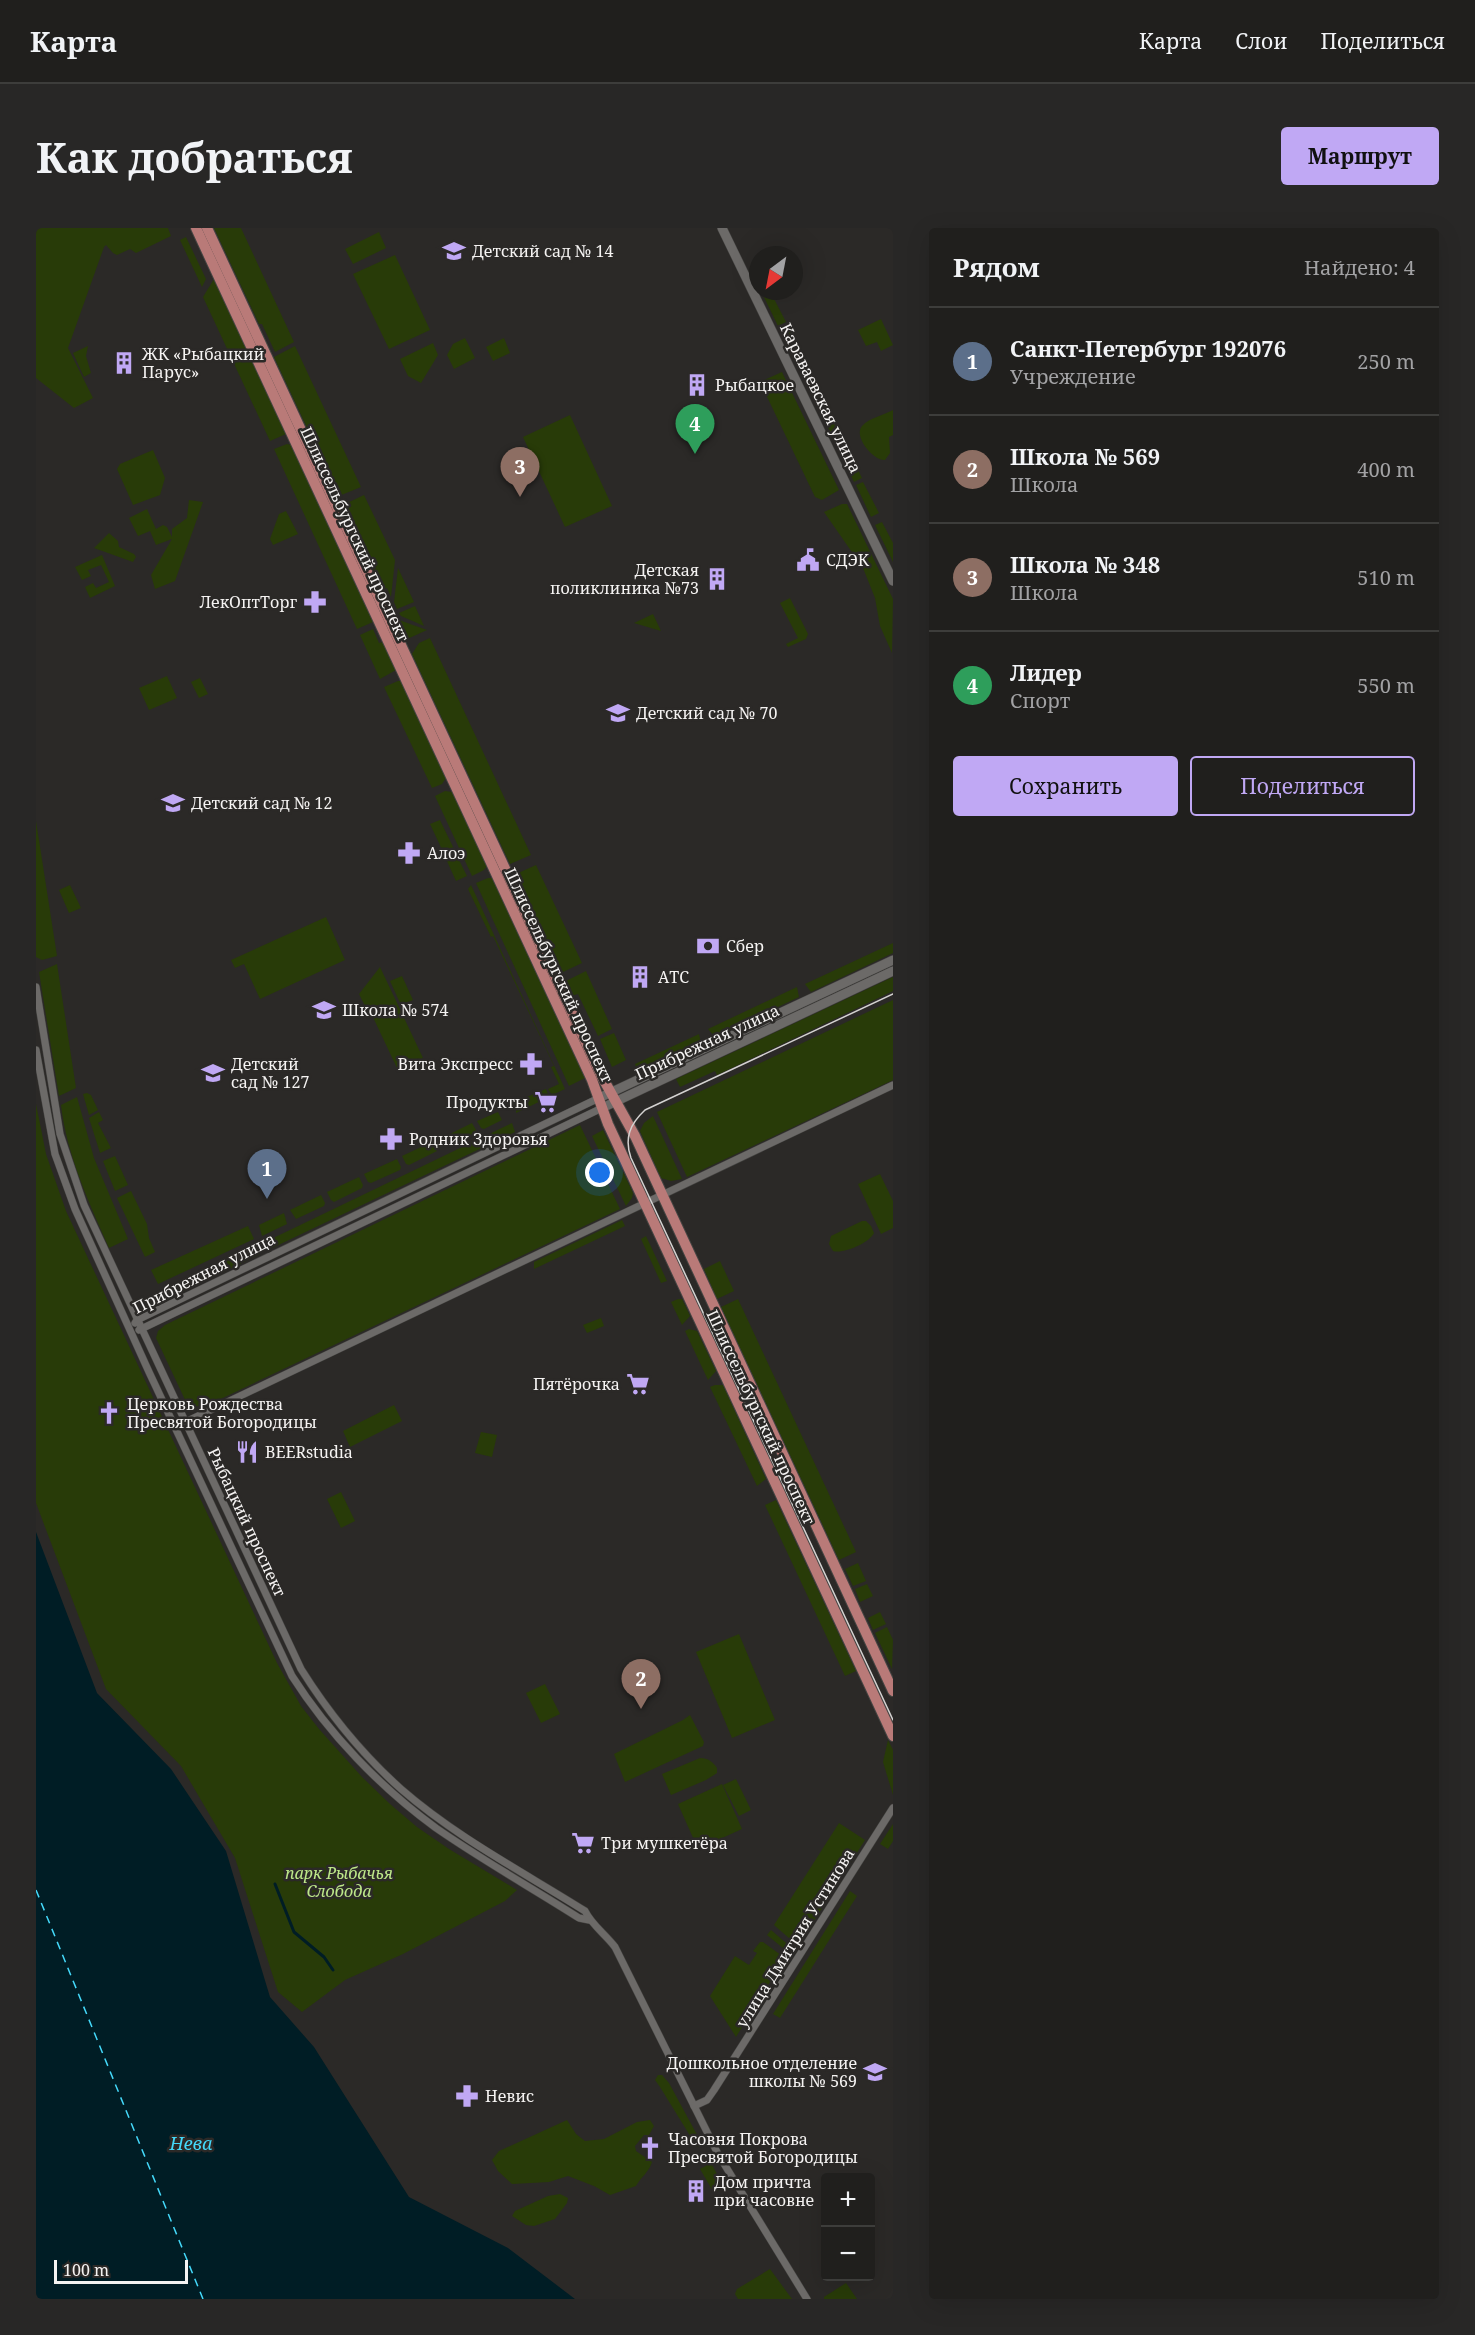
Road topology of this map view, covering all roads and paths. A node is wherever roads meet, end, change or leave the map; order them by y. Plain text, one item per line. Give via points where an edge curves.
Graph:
1 (196, 228) edge
2 (207, 228) edge
3 (722, 228) edge
4 (893, 581) edge
5 (893, 960) edge
6 (893, 971) edge
7 (36, 987) edge
8 (36, 1050) edge
9 (893, 1085) edge
10 (614, 1097) junction
11 (601, 1103) junction
12 (662, 1194) junction
13 (644, 1202) junction
14 (137, 1320) junction
15 (130, 1329) junction
16 (142, 1330) junction
17 (185, 1422) junction
18 (175, 1427) junction
19 (893, 1691) edge
20 (893, 1736) edge
21 (893, 1808) edge
22 (532, 1878) junction
23 (528, 1886) junction
24 (590, 1920) junction
25 (694, 2106) junction
26 (807, 2299) edge

1 - 11 main road, Шлиссельбургский проспект
2 - 10 main road, Шлиссельбургский проспект
3 - 4 street, Караваевская улица
5 - 10 street, Прибрежная улица
6 - 10 street, Прибрежная улица
7 - 14 street, Рыбацкий проспект via 64,1150 84,1205
8 - 15 street, Рыбацкий проспект via 61,1171
9 - 12 street
10 - 11 street, Прибрежная улица
10 - 12 main road, Шлиссельбургский проспект
11 - 13 main road, Шлиссельбургский проспект
11 - 14 street, Прибрежная улица
11 - 16 street, Прибрежная улица
12 - 13 street
12 - 19 main road, Шлиссельбургский проспект
13 - 17 street
13 - 20 main road, Шлиссельбургский проспект
14 - 15 street, Прибрежная улица
14 - 16 street, Рыбацкий проспект
15 - 16 street, Прибрежная улица
15 - 18 street, Рыбацкий проспект
16 - 17 street, Рыбацкий проспект
17 - 18 street
17 - 22 street, Рыбацкий проспект via 301,1669 317,1694 400,1788 442,1821
18 - 23 street, Рыбацкий проспект via 292,1676 309,1701 394,1795 437,1828
21 - 25 street, улица Дмитрия Устинова via 714,2090 707,2100
22 - 23 street
22 - 24 street, Рыбацкий проспект via 585,1911
23 - 24 street, Рыбацкий проспект via 579,1918
24 - 25 street, Рыбацкий проспект via 615,1947
25 - 26 street, Рыбацкий проспект via 736,2187

